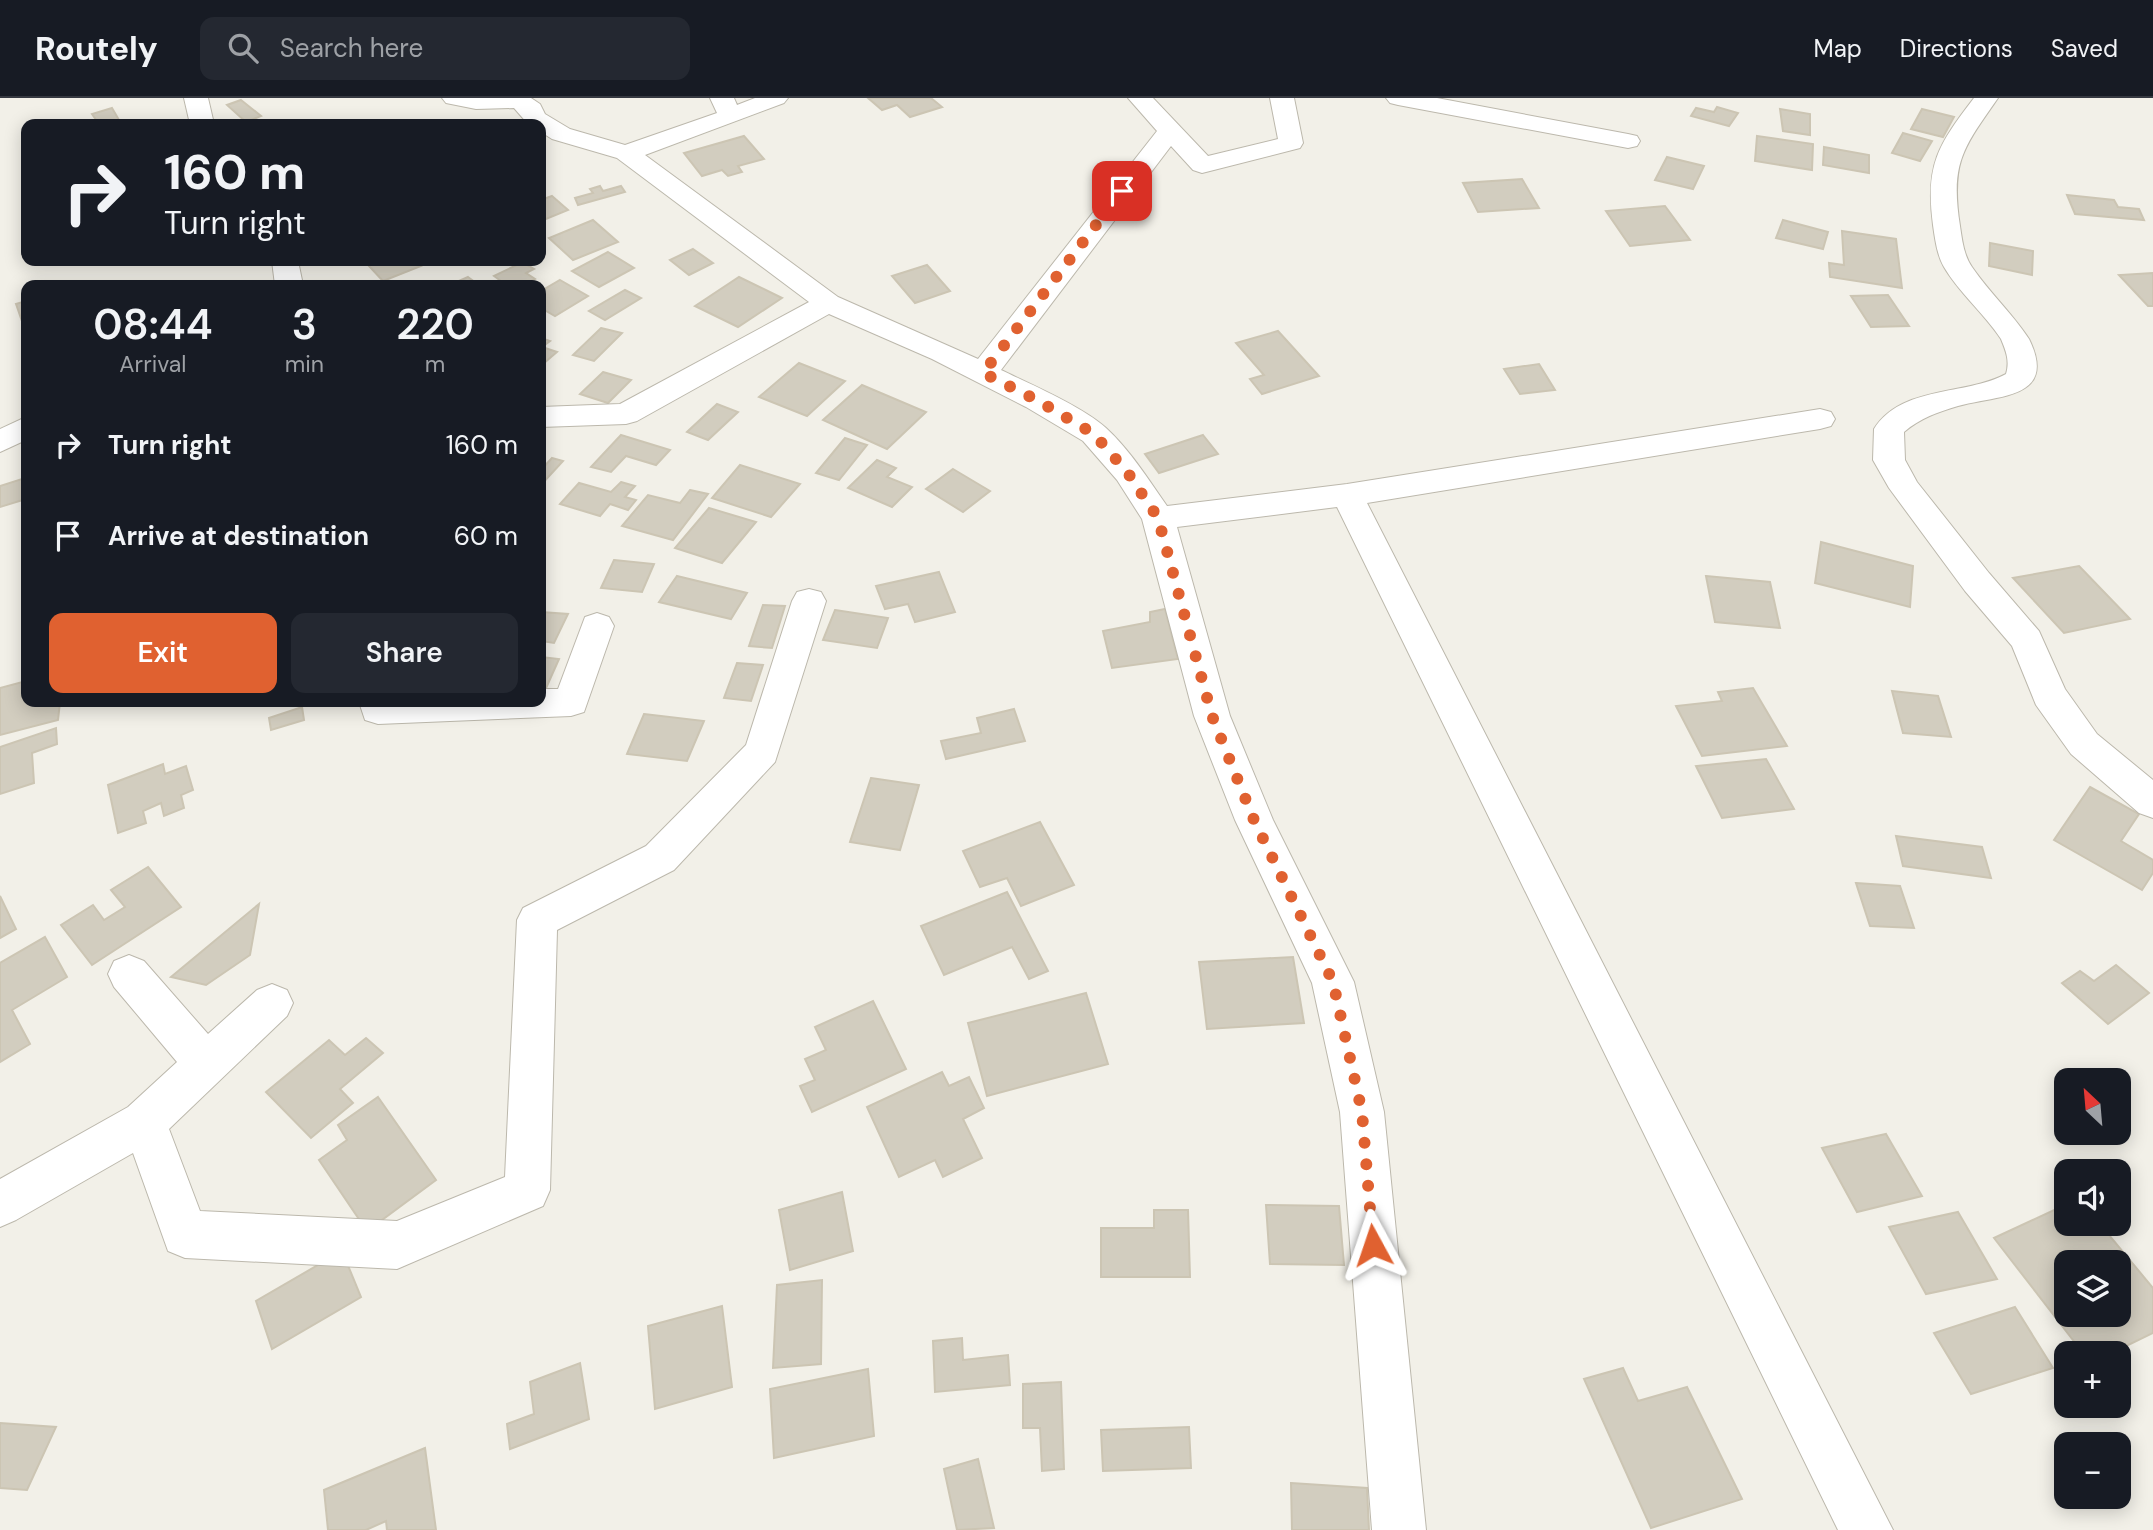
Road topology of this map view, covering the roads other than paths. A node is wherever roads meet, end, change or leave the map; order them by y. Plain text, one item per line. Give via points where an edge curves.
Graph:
1 (196, 98) edge
2 (454, 98) edge
3 (776, 98) edge
4 (1140, 98) edge
5 (1282, 98) edge
6 (1398, 98) edge
7 (1986, 98) edge
8 (726, 107) edge
9 (201, 119) edge
10 (537, 119) edge
11 (546, 125) edge
12 (1170, 131) junction
13 (1628, 141) dead end
14 (626, 153) junction
15 (828, 303) junction
16 (983, 373) junction
17 (546, 417) edge
18 (1820, 419) dead end
19 (21, 430) edge
20 (0, 442) edge
21 (1347, 495) junction
22 (1158, 518) junction
23 (809, 601) dead end
24 (597, 626) dead end
25 (546, 703) edge
26 (378, 707) edge
27 (450, 707) edge
28 (2153, 802) edge
29 (129, 974) dead end
30 (272, 1003) dead end
31 (206, 1065) junction
32 (144, 1122) junction
33 (0, 1204) edge
34 (1399, 1530) edge
35 (1866, 1530) edge

1 - 9 street
2 - 10 street via 519,101
3 - 8 street
4 - 12 street
5 - 12 street via 1291,143 1202,165
6 - 13 street
7 - 28 street via 1944,164 1946,233 1957,265 2019,348 2023,363 2019,379 2001,389 1955,397 1907,413 1889,429 1889,460 1905,488 2026,640 2049,695 2084,744
8 - 14 street
11 - 14 street via 561,134
12 - 16 street
14 - 15 street
15 - 16 street
15 - 17 street via 626,414
16 - 22 street via 1094,434
18 - 21 street
19 - 20 street
21 - 22 street
21 - 35 street
22 - 34 street via 1212,716 1254,820 1333,982 1362,1112
23 - 32 street via 762,752 660,858 537,920 527,1190 397,1245 185,1234
24 - 25 street via 571,702
26 - 27 street
29 - 31 street
30 - 31 street
31 - 32 street
32 - 33 street

